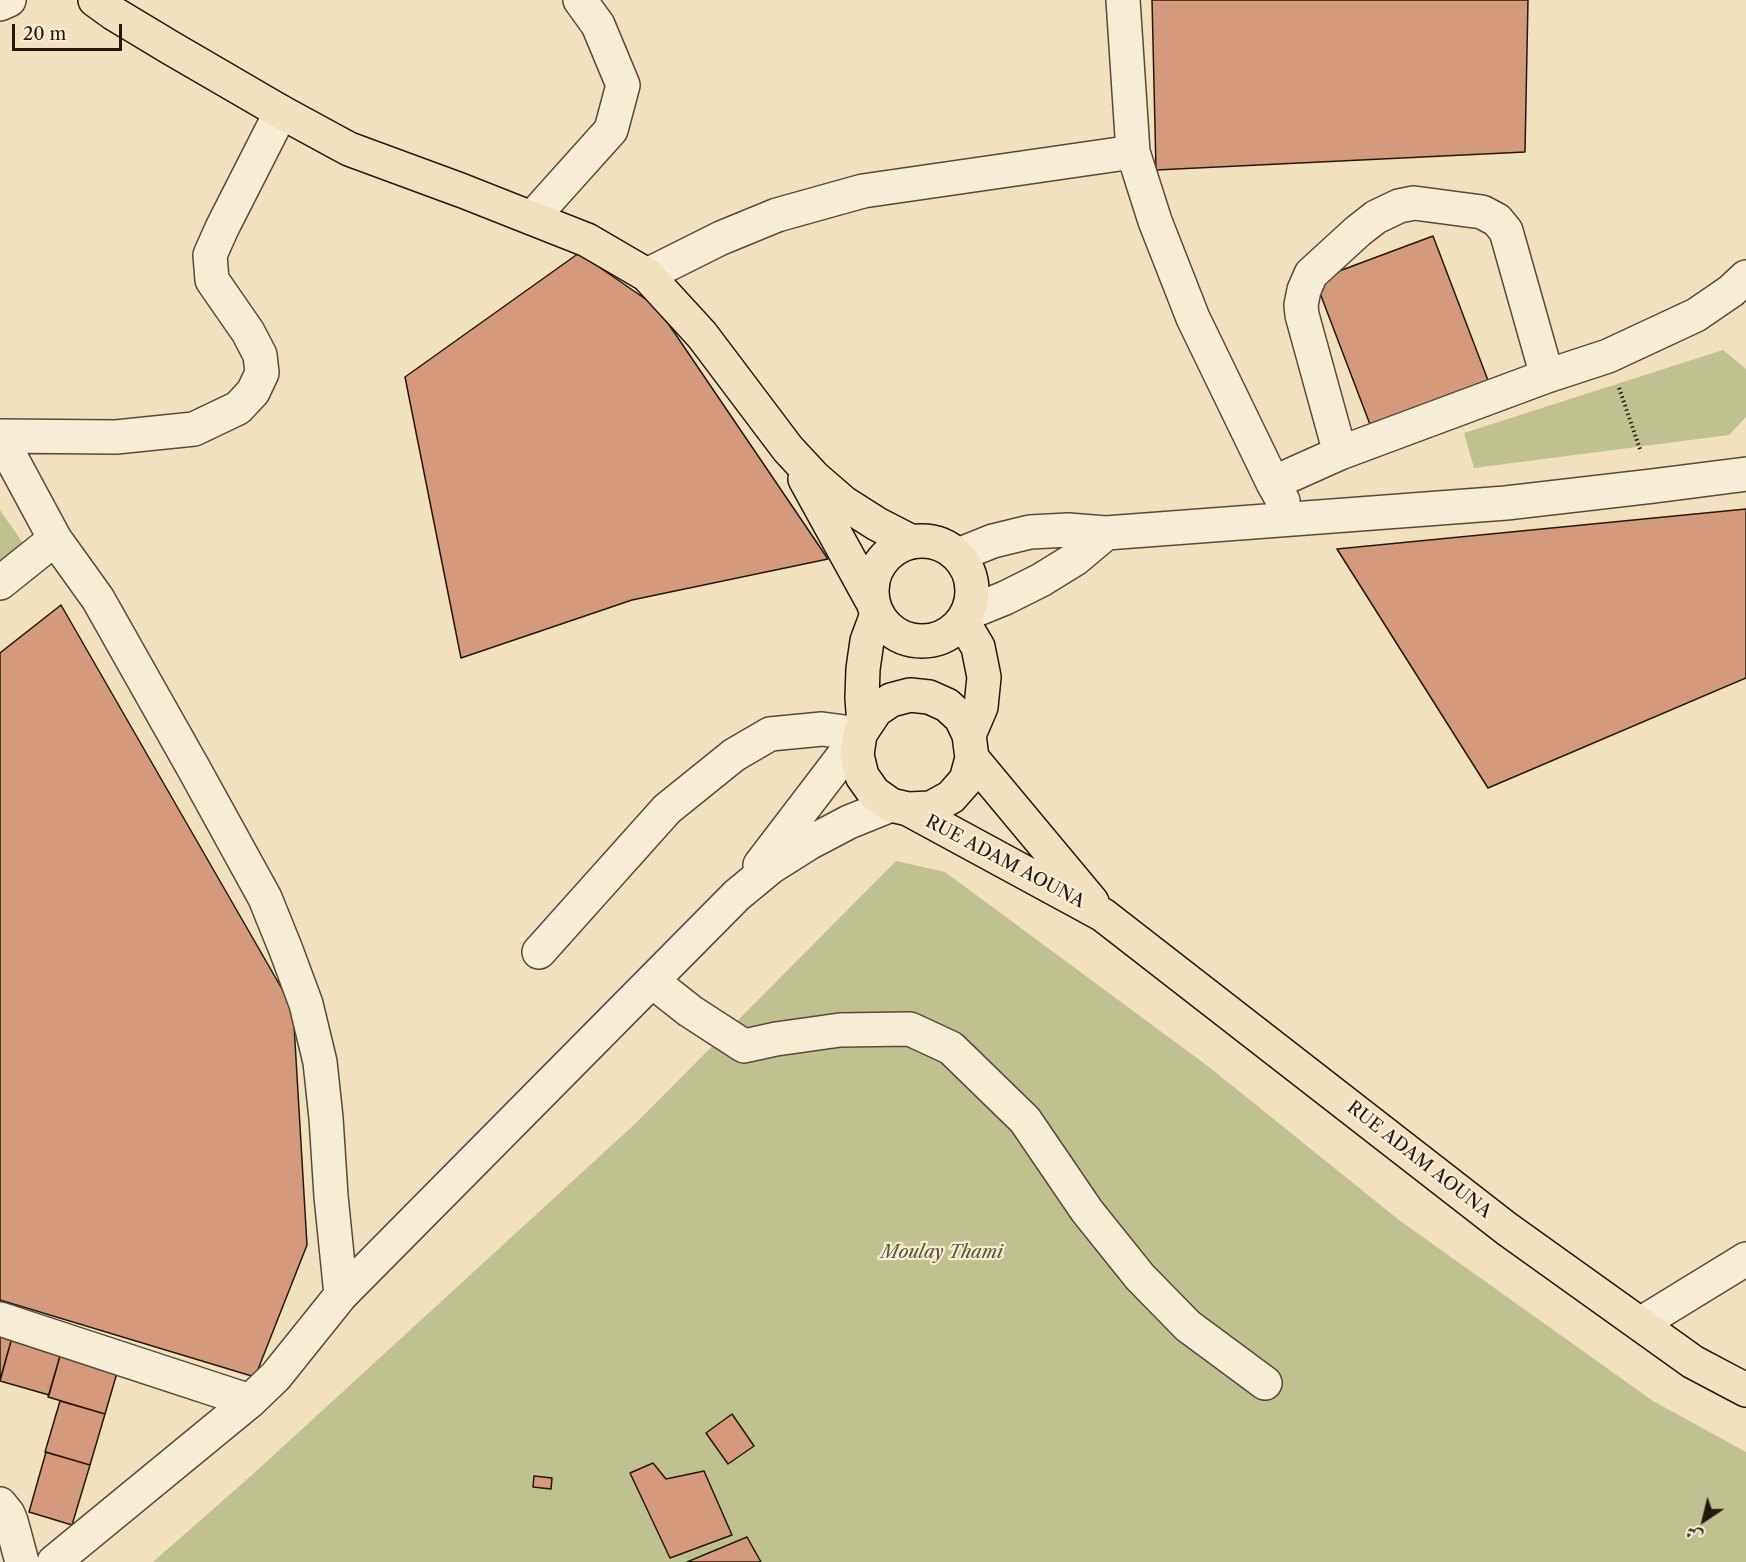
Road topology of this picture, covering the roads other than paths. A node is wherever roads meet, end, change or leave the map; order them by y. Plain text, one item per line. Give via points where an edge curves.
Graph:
1 (9, 0) edge
2 (95, 0) edge
3 (580, 0) edge
4 (1123, 0) edge
5 (0, 4) edge
6 (281, 112) junction
7 (1133, 152) junction
8 (532, 218) junction
9 (647, 275) junction
10 (1746, 277) edge
11 (1548, 376) junction
12 (0, 436) edge
13 (788, 449) junction
14 (1340, 453) junction
15 (1746, 474) edge
16 (1273, 483) junction
17 (1293, 518) junction
18 (1106, 533) junction
19 (55, 538) junction
20 (912, 542) junction
21 (958, 555) junction
22 (0, 583) edge
23 (874, 606) junction
24 (966, 617) junction
25 (862, 730) junction
26 (971, 746) junction
27 (900, 807) junction
28 (737, 895) junction
29 (1103, 915) junction
30 (539, 952) dead end
31 (652, 981) junction
32 (1746, 1259) edge
33 (341, 1295) junction
34 (0, 1319) edge
35 (1640, 1324) junction
36 (1265, 1383) dead end
37 (1746, 1390) edge
38 (250, 1401) junction
39 (0, 1504) edge
40 (22, 1562) edge
41 (54, 1562) edge

1 - 5 street
2 - 6 main road
3 - 8 street via 598,25 623,85 611,130
4 - 7 street
6 - 8 main road via 350,149
6 - 12 street via 210,255 212,280 260,355 262,373 253,392 238,408 194,429 116,437
7 - 9 street via 863,191 777,215
7 - 16 street via 1193,318
8 - 9 main road via 587,240
9 - 13 main road via 702,335
10 - 11 street via 1695,315 1608,356
11 - 14 street
11 - 14 street via 1506,231 1497,220 1482,212 1414,203 1399,206 1358,231 1311,274 1304,290 1302,315
12 - 19 street
13 - 20 main road via 844,503
13 - 23 main road
14 - 16 street
15 - 17 street via 1506,503
16 - 17 street
17 - 18 street
18 - 21 street via 1030,532
18 - 24 street via 1041,580
19 - 22 street
19 - 33 street via 98,599 194,769 265,898 286,950 306,1004 320,1062
20 - 21 main road via 929,541
20 - 23 main road via 894,549 880,562 873,580
21 - 24 main road via 969,573 973,593
23 - 24 main road via 889,630 908,640 928,642 948,635
23 - 25 main road via 863,669
24 - 26 main road via 984,677
25 - 26 main road via 876,710 891,700 910,695 929,697 947,705 961,718
25 - 27 main road via 857,755 862,776 874,793
25 - 28 street
25 - 30 street via 770,734 734,754 667,809
26 - 27 main road via 966,780 951,797 931,808
26 - 29 main road, RUE ADAM AOUNA
27 - 28 street via 849,822 809,843
27 - 29 main road, RUE ADAM AOUNA
28 - 31 street
29 - 35 main road, RUE ADAM AOUNA via 1507,1229
31 - 33 street
31 - 36 street via 744,1046 840,1030 910,1029 951,1048 1025,1120 1087,1211 1140,1277 1188,1326
32 - 35 street
33 - 38 street via 276,1376
34 - 38 street
35 - 37 main road, RUE ADAM AOUNA via 1693,1362
38 - 41 street
39 - 40 street via 11,1521

